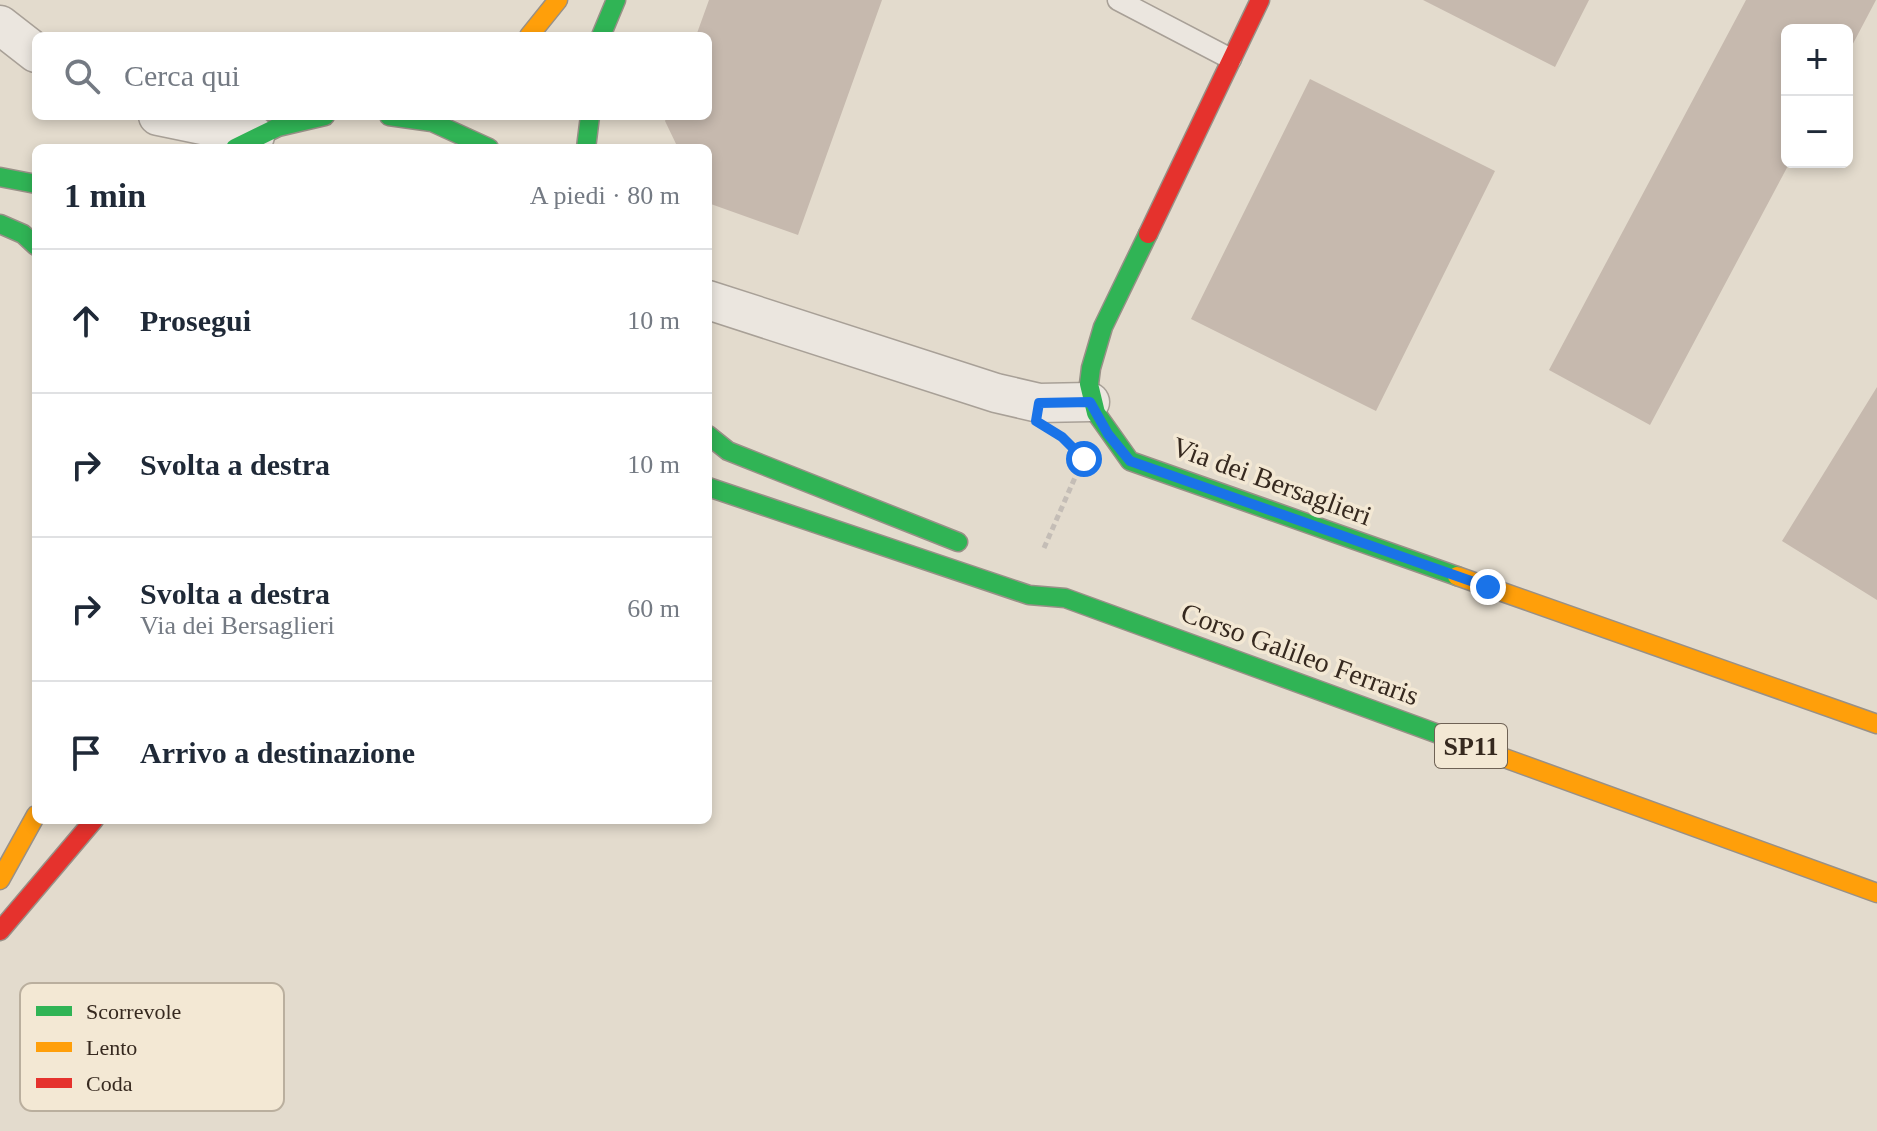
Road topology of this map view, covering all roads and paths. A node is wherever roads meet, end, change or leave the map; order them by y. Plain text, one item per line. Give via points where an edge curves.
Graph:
1 (558, 0) edge
2 (616, 0) edge
3 (1118, 0) edge
4 (1260, 0) edge
5 (0, 25) edge
6 (532, 32) edge
7 (603, 32) edge
8 (32, 50) edge
9 (1231, 59) junction
10 (171, 120) edge
11 (301, 120) edge
12 (418, 120) edge
13 (590, 120) edge
14 (245, 142) edge
15 (480, 144) edge
16 (586, 144) edge
17 (0, 177) edge
18 (32, 183) edge
19 (0, 224) edge
20 (32, 242) edge
21 (712, 301) edge
22 (1090, 402) junction
23 (712, 438) edge
24 (1078, 472) dead end
25 (712, 488) edge
26 (978, 550) dead end
27 (1042, 553) dead end
28 (1046, 581) dead end
29 (1065, 598) junction
30 (1877, 724) edge
31 (32, 822) edge
32 (91, 824) edge
33 (0, 880) edge
34 (1868, 883) edge
35 (0, 931) edge

1 - 6 main road
2 - 7 main road
3 - 9 lane
4 - 9 main road
5 - 8 street
9 - 22 main road via 1103,327 1090,361
10 - 14 street
11 - 14 main road
12 - 15 main road
13 - 16 main road
17 - 18 main road
19 - 20 main road
21 - 22 street via 996,393 1039,403
22 - 30 main road, Via dei Bersaglieri via 1130,461
23 - 26 main road via 728,451
24 - 27 path
25 - 29 main road, SP11 via 1029,595
28 - 29 main road, SP11
29 - 34 main road, Corso Galileo Ferraris / SP11
31 - 33 main road
32 - 35 main road

